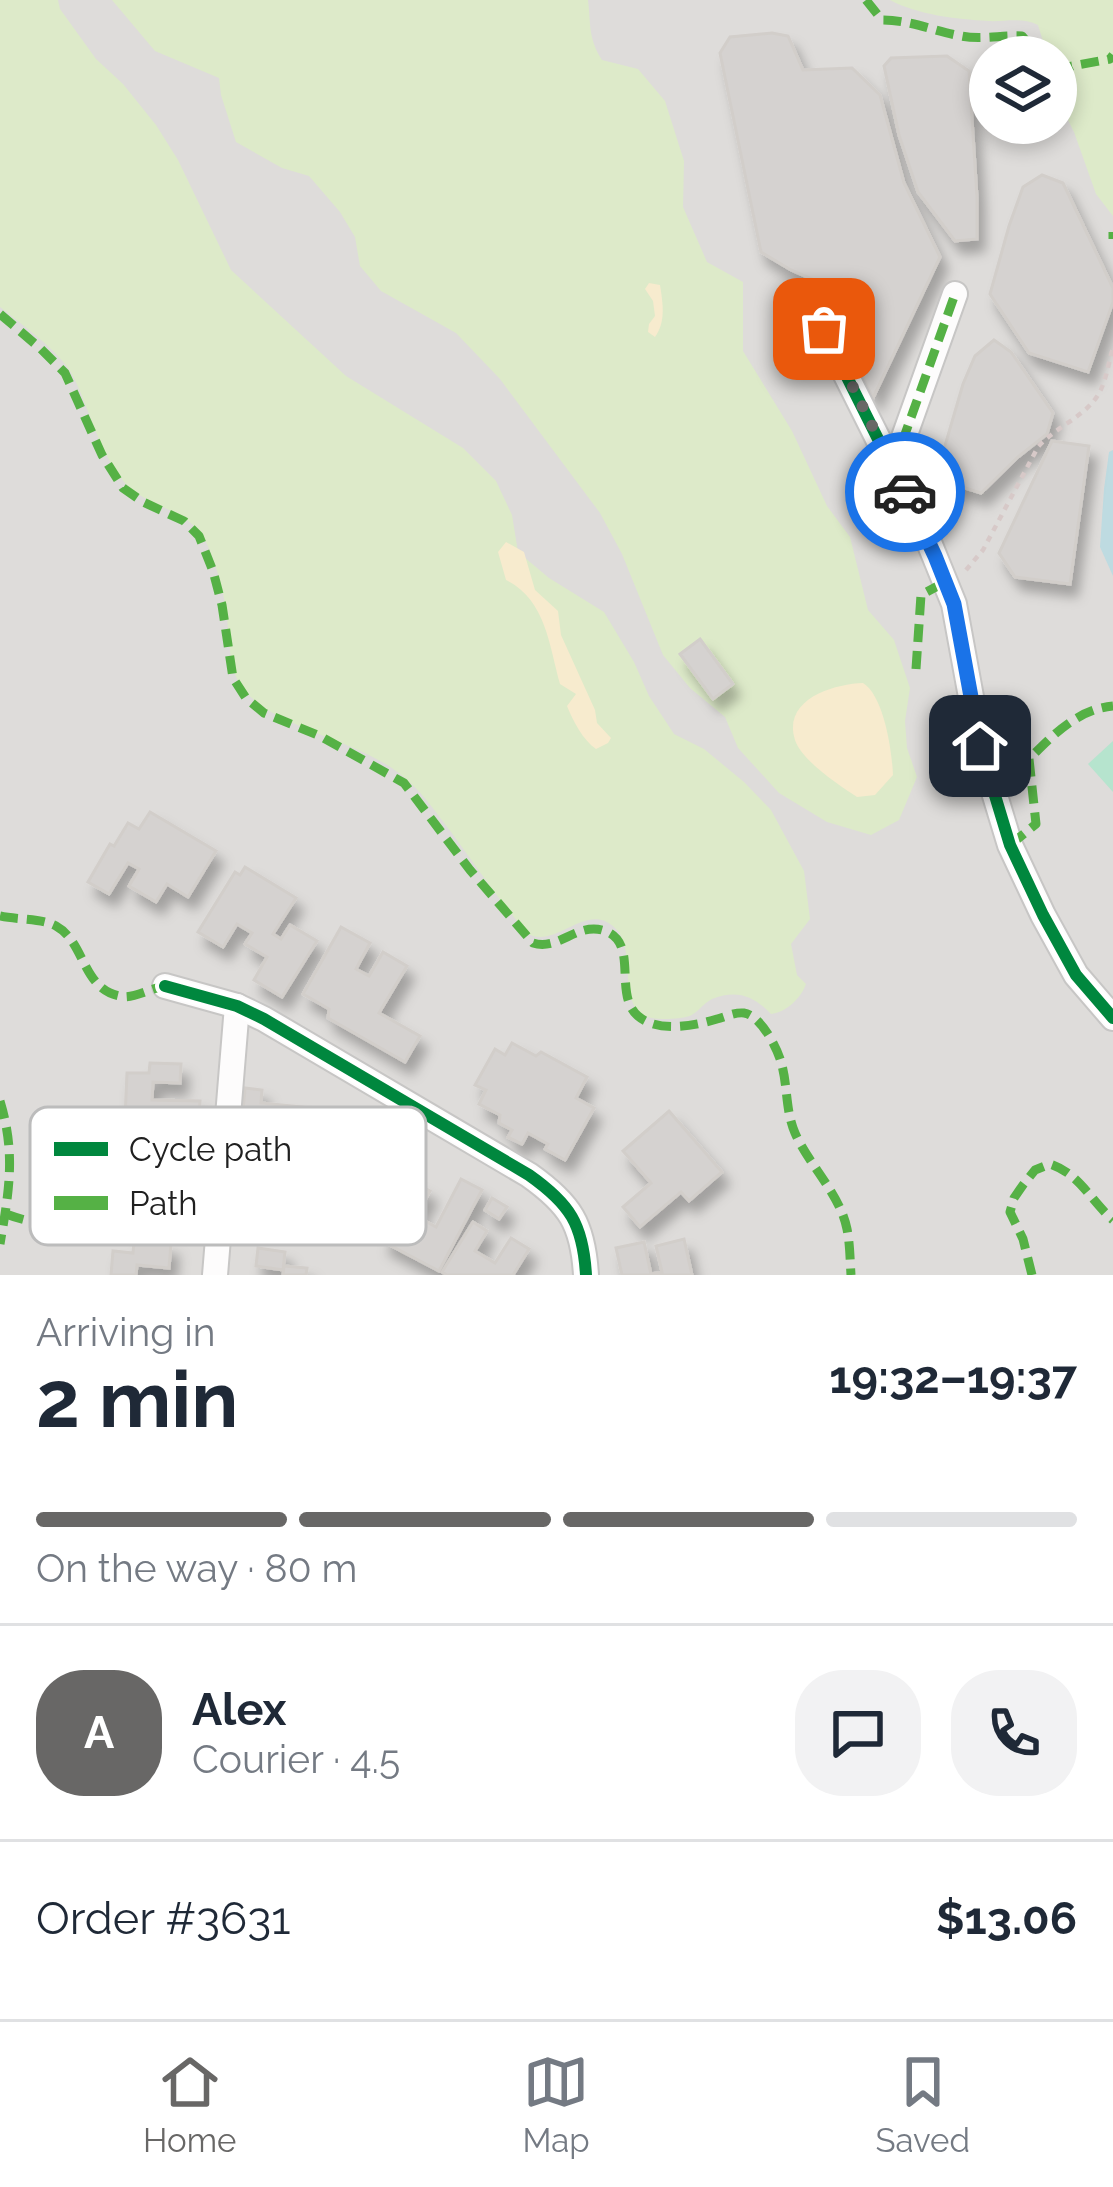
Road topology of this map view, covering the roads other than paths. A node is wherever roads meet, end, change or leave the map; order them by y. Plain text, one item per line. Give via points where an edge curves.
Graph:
1 (955, 294) dead end
2 (806, 295) dead end
3 (893, 468) junction
4 (165, 986) dead end
5 (237, 1006) junction
6 (1106, 1010) edge
7 (1113, 1038) edge
8 (229, 1107) edge
9 (412, 1107) edge
10 (426, 1115) edge
11 (217, 1245) edge
12 (215, 1275) edge
13 (586, 1275) edge

1 - 3 street
2 - 3 street
3 - 6 street via 961,632 980,746 1010,845 1076,975
4 - 5 street
5 - 8 street
5 - 9 street
6 - 7 street
10 - 13 street via 556,1195 576,1220
11 - 12 street

